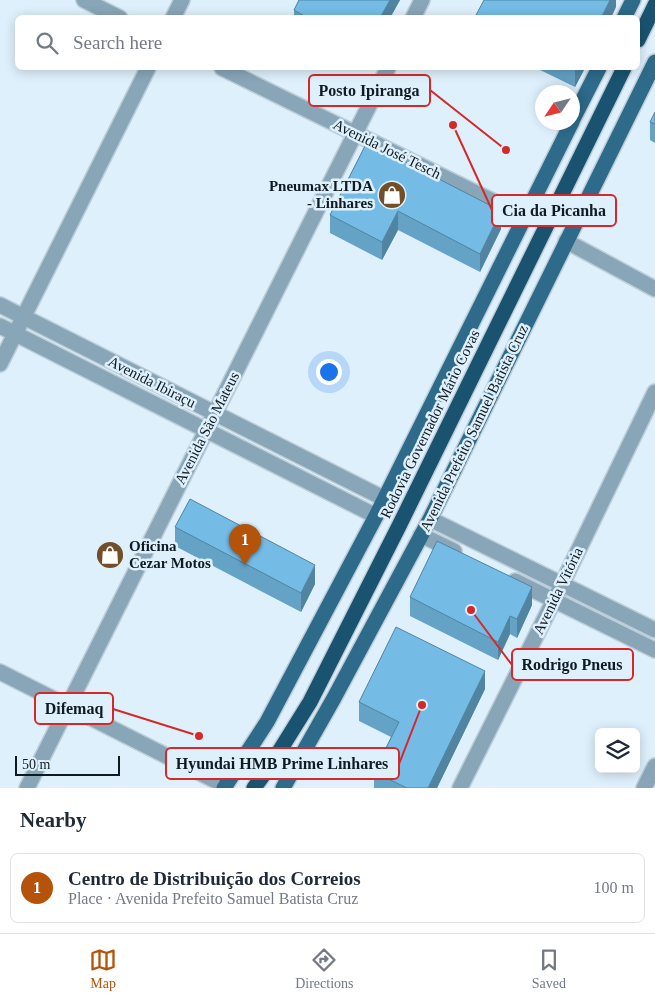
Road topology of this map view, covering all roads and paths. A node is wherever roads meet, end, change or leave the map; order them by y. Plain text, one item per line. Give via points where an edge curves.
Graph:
1 (84, 0) edge
2 (182, 0) edge
3 (422, 0) edge
4 (633, 0) edge
5 (655, 5) edge
6 (114, 15) edge
7 (174, 15) edge
8 (414, 15) edge
9 (626, 15) edge
10 (640, 36) edge
11 (655, 62) edge
12 (147, 70) edge
13 (226, 70) edge
14 (387, 70) edge
15 (598, 70) edge
16 (623, 70) edge
17 (580, 106) edge
18 (568, 130) edge
19 (355, 133) junction
20 (525, 217) junction
21 (566, 240) junction
22 (655, 289) edge
23 (0, 305) edge
24 (24, 317) junction
25 (0, 326) edge
26 (15, 333) junction
27 (0, 364) edge
28 (655, 392) edge
29 (215, 413) junction
30 (206, 430) junction
31 (385, 499) junction
32 (376, 516) junction
33 (430, 519) junction
34 (421, 535) junction
35 (466, 557) edge
36 (501, 574) edge
37 (562, 584) junction
38 (554, 600) junction
39 (655, 630) edge
40 (655, 650) edge
41 (0, 672) edge
42 (68, 706) junction
43 (655, 766) edge
44 (225, 787) edge
45 (27, 788) edge
46 (254, 788) edge
47 (283, 788) edge
48 (460, 788) edge
49 (644, 788) edge

1 - 6 street
2 - 7 street
3 - 8 street
4 - 9 main road
5 - 10 highway
11 - 21 main road, Avenida Prefeito Samuel Batista Cruz
12 - 24 street
13 - 19 street, Avenida José Tesch
14 - 19 street, Avenida São Mateus
15 - 17 main road
16 - 46 highway, Rodovia Governador Mário Covas via 310,702
18 - 20 main road
19 - 20 street, Avenida José Tesch
19 - 29 street, Avenida São Mateus
20 - 31 main road
21 - 22 street
21 - 33 main road, Avenida Prefeito Samuel Batista Cruz
23 - 24 street, Avenida Ibiraçu
24 - 26 street
24 - 29 street, Avenida Ibiraçu
25 - 26 street, Avenida Ibiraçu
26 - 27 street
26 - 30 street, Avenida Ibiraçu
28 - 37 street, Avenida Vitória
29 - 30 street, Avenida São Mateus
29 - 31 street, Avenida Ibiraçu
30 - 32 street, Avenida Ibiraçu
30 - 42 street, Avenida São Mateus
31 - 32 main road
32 - 44 main road via 267,722
33 - 34 main road, Avenida Prefeito Samuel Batista Cruz
33 - 37 street
34 - 35 street
34 - 47 main road, Avenida Prefeito Samuel Batista Cruz
36 - 38 street
37 - 38 street, Avenida Vitória
37 - 39 street
38 - 40 street
38 - 48 street, Avenida Vitória
41 - 42 street
42 - 44 street
42 - 45 street, Avenida São Mateus
43 - 49 street

